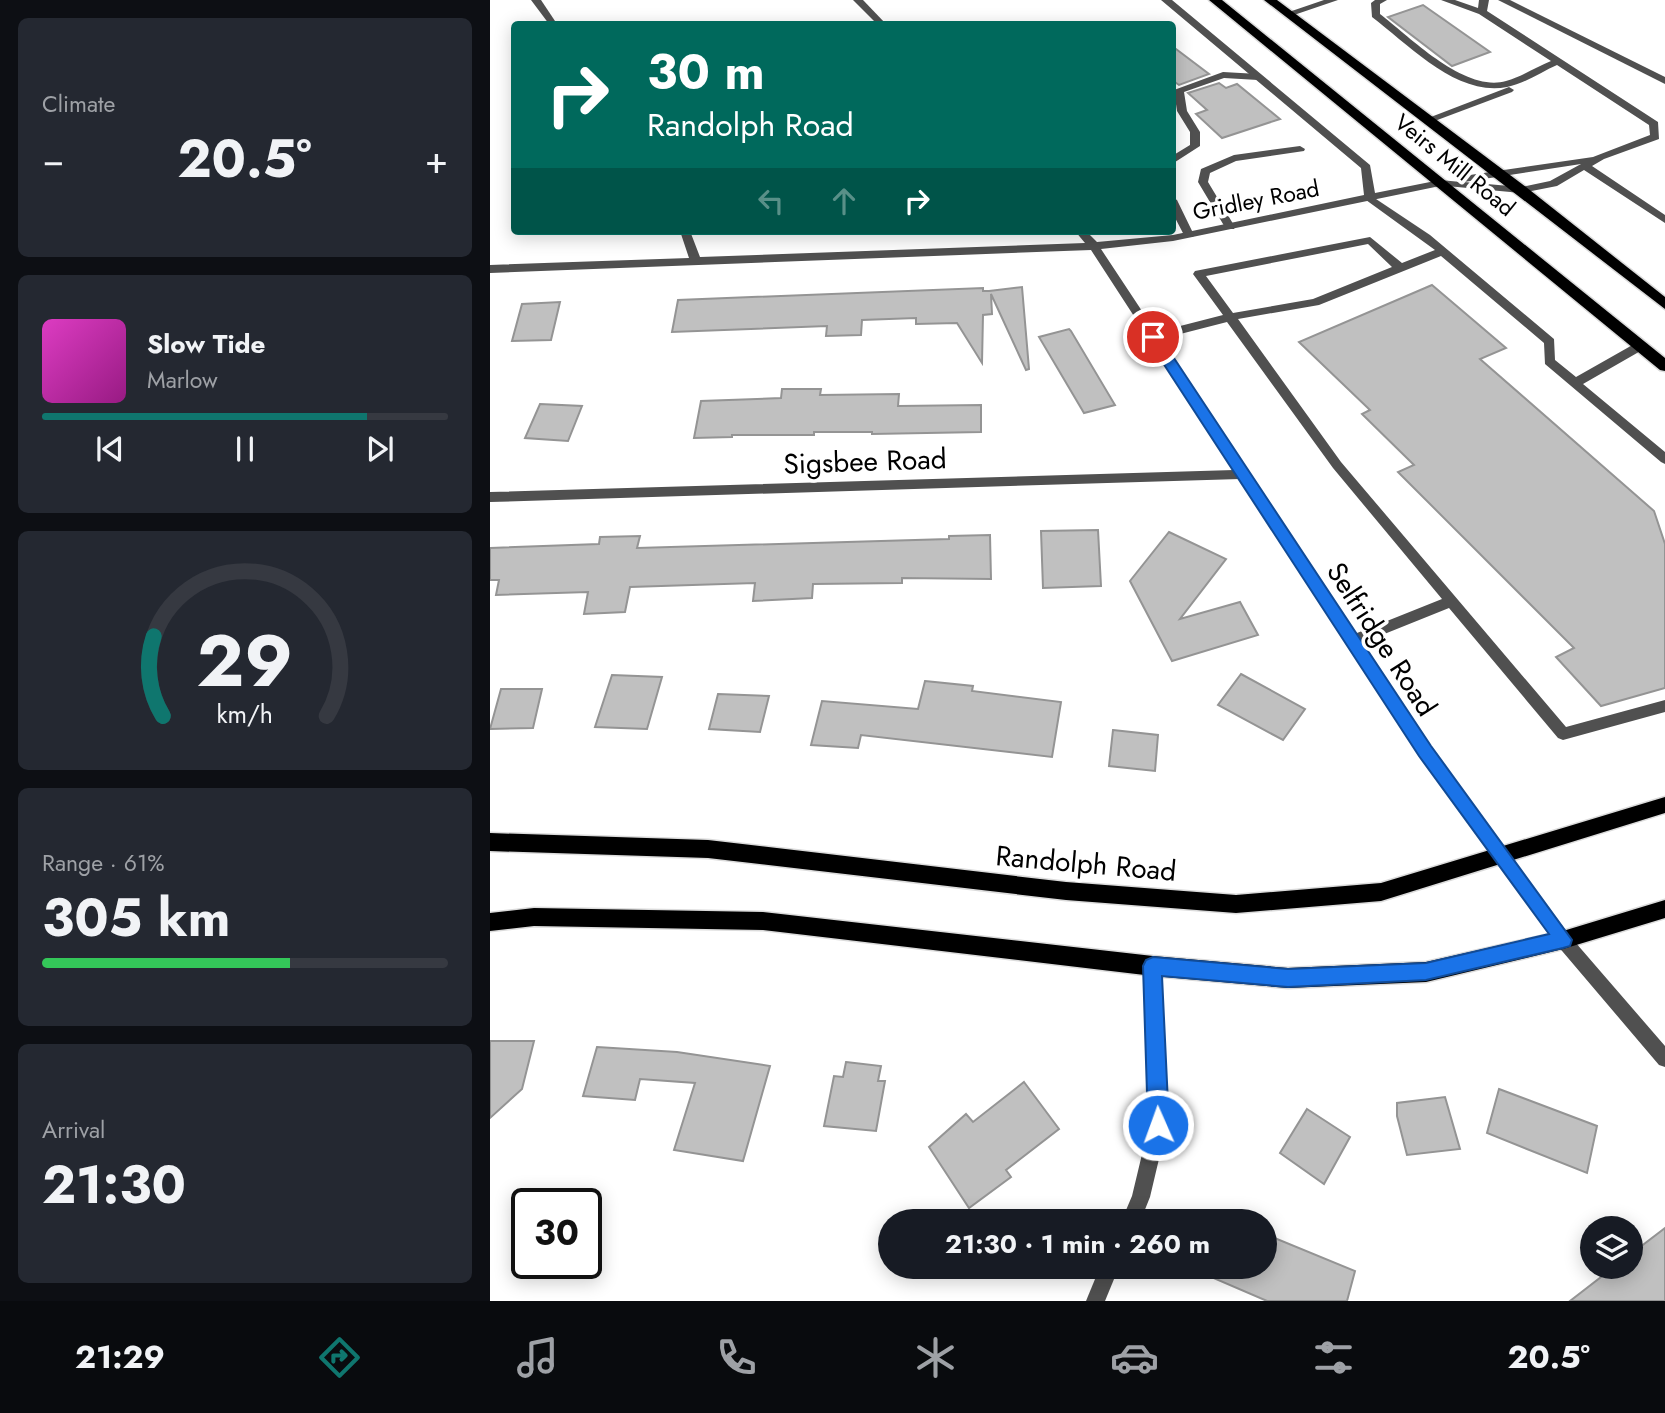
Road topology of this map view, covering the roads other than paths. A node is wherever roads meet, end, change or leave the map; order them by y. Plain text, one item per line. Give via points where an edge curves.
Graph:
1 (536, 0) edge
2 (858, 0) edge
3 (1166, 0) edge
4 (1215, 0) edge
5 (1270, 0) edge
6 (1333, 0) edge
7 (1382, 0) edge
8 (1447, 0) edge
9 (1484, 0) edge
10 (1503, 0) edge
11 (1482, 12) junction
12 (1288, 14) junction
13 (551, 21) edge
14 (879, 21) edge
15 (1558, 61) junction
16 (1568, 68) junction
17 (1258, 77) junction
18 (1665, 81) edge
19 (1665, 116) edge
20 (1428, 120) junction
21 (1654, 124) junction
22 (1660, 139) edge
23 (1300, 149) dead end
24 (1600, 157) junction
25 (1176, 158) edge
26 (1585, 166) junction
27 (1499, 174) junction
28 (1440, 183) junction
29 (1521, 190) junction
30 (1370, 198) junction
31 (1176, 208) edge
32 (1665, 220) edge
33 (1230, 227) junction
34 (686, 235) edge
35 (1084, 235) edge
36 (1189, 235) junction
37 (1094, 246) junction
38 (1443, 251) junction
39 (695, 259) junction
40 (1400, 268) junction
41 (490, 269) edge
42 (1665, 304) edge
43 (1230, 317) junction
44 (1153, 337) junction
45 (1640, 346) junction
46 (1665, 366) edge
47 (1574, 383) junction
48 (1665, 459) edge
49 (1242, 474) junction
50 (490, 497) edge
51 (1452, 601) junction
52 (1352, 641) junction
53 (1665, 706) edge
54 (1665, 805) edge
55 (490, 842) edge
56 (1504, 856) junction
57 (1665, 909) edge
58 (490, 922) edge
59 (1563, 940) junction
60 (1153, 966) junction
61 (1665, 1059) edge
62 (1136, 1209) edge
63 (1105, 1279) edge
64 (1095, 1301) edge

1 - 13 street
2 - 14 street
3 - 17 street
4 - 28 main road, Veirs Mill Road
5 - 12 main road, Veirs Mill Road
6 - 12 street
7 - 15 street via 1376,3 1375,15 1472,83 1508,84
8 - 11 street
9 - 11 street
10 - 18 street
11 - 15 street
12 - 20 main road, Veirs Mill Road
15 - 16 street
16 - 20 street
16 - 21 street
17 - 25 street via 1223,75 1179,90 1182,111 1195,132 1195,146
17 - 30 street via 1366,167
19 - 21 street
20 - 27 main road, Veirs Mill Road
21 - 22 street
22 - 24 street
23 - 33 street via 1234,158 1205,171 1203,182
24 - 26 street
24 - 27 street
26 - 29 street via 1553,184
26 - 32 street
27 - 28 street
27 - 29 main road, Veirs Mill Road
28 - 29 street
28 - 30 street, Gridley Road
28 - 45 main road, Veirs Mill Road
29 - 42 main road, Veirs Mill Road
30 - 33 street, Gridley Road
30 - 38 street
31 - 36 street
33 - 36 street, Gridley Road
34 - 39 street
35 - 37 street, Selfridge Road
36 - 37 street, Gridley Road
37 - 39 street, Gridley Road
37 - 44 street, Selfridge Road
38 - 40 street
38 - 47 street via 1550,342 1549,361
39 - 41 street, Gridley Road
40 - 43 street via 1315,302
40 - 43 street via 1370,240 1199,274
43 - 44 street
43 - 51 street via 1337,465
44 - 49 street, Selfridge Road
45 - 46 main road, Veirs Mill Road
45 - 47 street
47 - 48 street
49 - 50 street, Sigsbee Road
49 - 52 street, Selfridge Road
51 - 52 street
51 - 53 street via 1563,734
52 - 56 street, Selfridge Road via 1425,751
54 - 56 main road, Randolph Road
55 - 56 main road, Randolph Road via 708,849 1066,891 1236,904 1381,892
56 - 59 street, Selfridge Road
57 - 59 main road
58 - 60 main road via 534,917 763,921
59 - 60 main road via 1426,972 1288,978
59 - 61 street, Selfridge Road
60 - 62 street via 1158,1125
63 - 64 street

